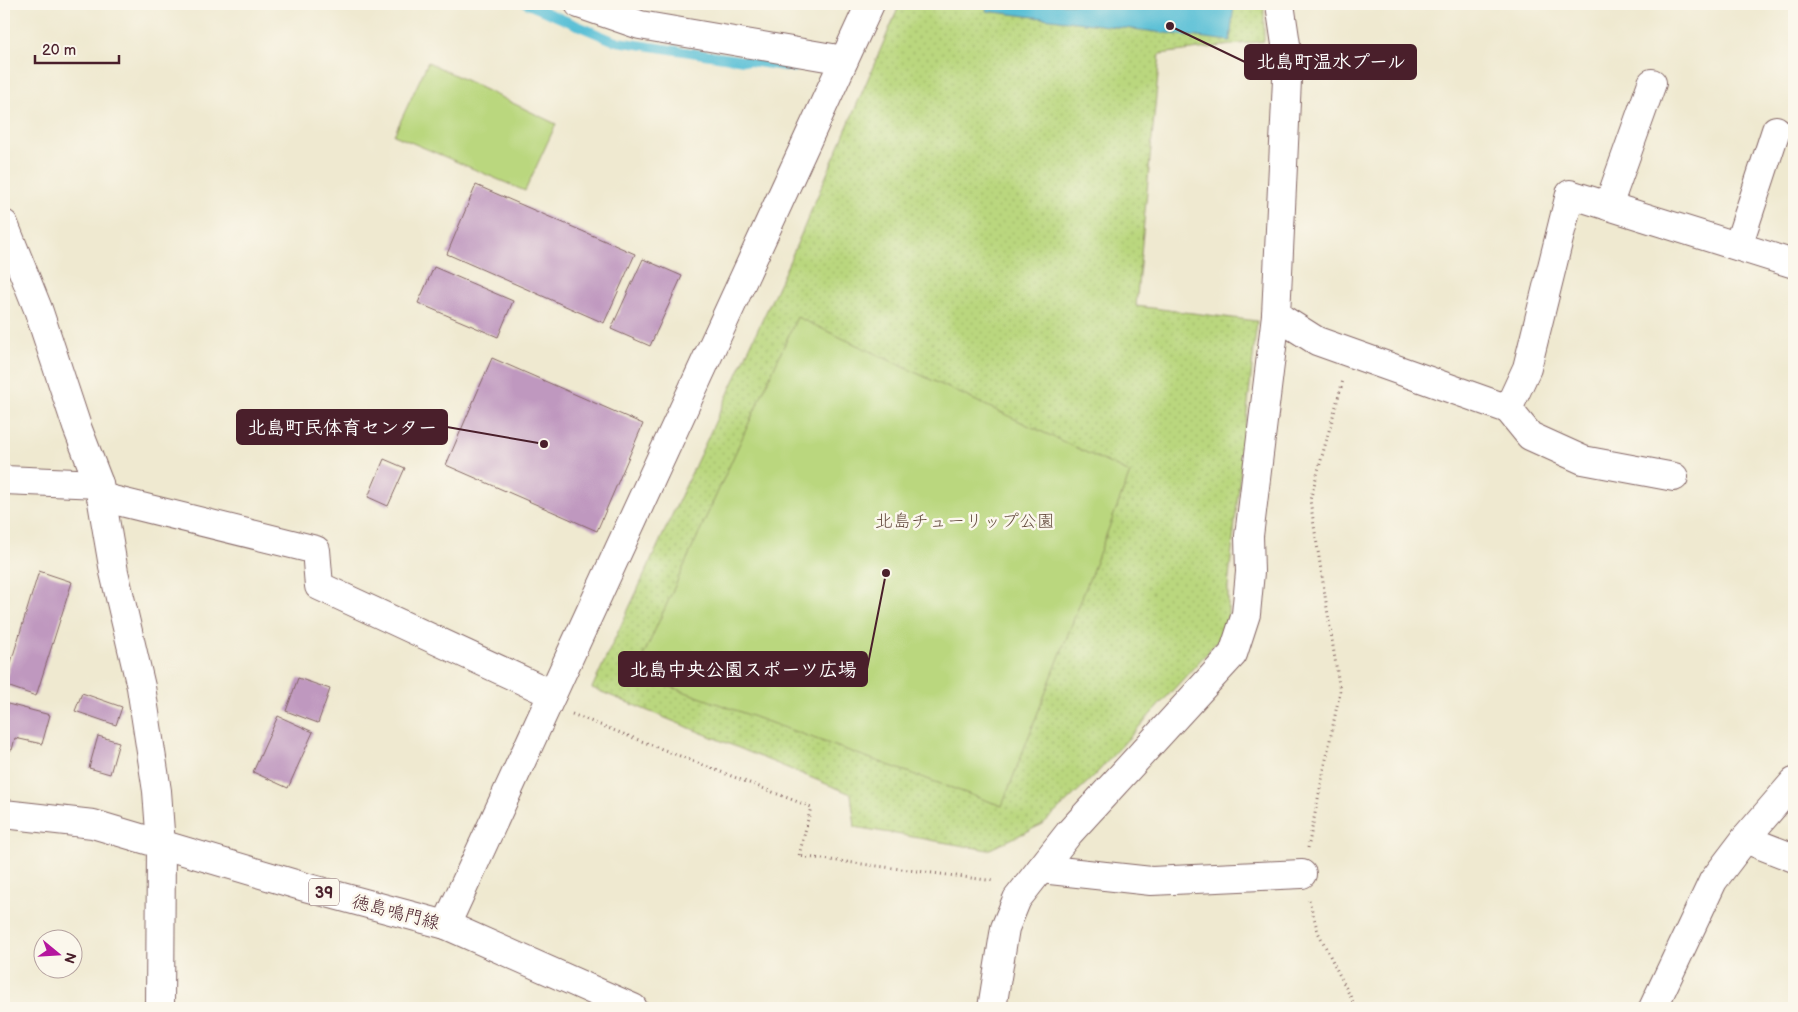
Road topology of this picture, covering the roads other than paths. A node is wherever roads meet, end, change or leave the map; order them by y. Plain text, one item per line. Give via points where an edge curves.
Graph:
1 (579, 4) edge
2 (870, 4) edge
3 (1280, 4) edge
4 (844, 60) junction
5 (1652, 83) dead end
6 (1776, 130) dead end
7 (1608, 206) junction
8 (4, 224) edge
9 (1738, 246) junction
10 (1794, 264) edge
11 (1276, 315) junction
12 (1508, 409) junction
13 (1674, 477) dead end
14 (4, 480) edge
15 (100, 490) junction
16 (549, 700) junction
17 (1794, 782) edge
18 (4, 814) edge
19 (1744, 838) junction
20 (161, 845) junction
21 (1794, 858) edge
22 (1302, 874) road end
23 (1034, 877) junction
24 (446, 925) junction
25 (160, 1008) edge
26 (633, 1008) edge
27 (992, 1008) edge
28 (1653, 1008) edge

1 - 4 street via 640,25
2 - 4 street
3 - 11 street via 1288,58
4 - 16 street
5 - 7 street
6 - 9 street
7 - 9 street
7 - 12 street via 1570,194 1527,368
8 - 15 street via 38,309
9 - 10 street
11 - 12 street via 1317,341
11 - 23 street via 1249,536 1246,614 1233,654 1068,833
12 - 13 street via 1530,436 1583,460
14 - 15 street
15 - 16 street via 316,550 319,586
15 - 20 street via 114,572 141,687 157,791
16 - 24 street
17 - 19 street
18 - 20 street, 徳島鳴門線 / 39 via 93,824
19 - 21 street
19 - 28 street via 1713,881
20 - 24 street, 徳島鳴門線 / 39
20 - 25 street
22 - 23 street via 1151,881
23 - 27 street via 1017,899 1005,928
24 - 26 street, 徳島鳴門線 / 39

